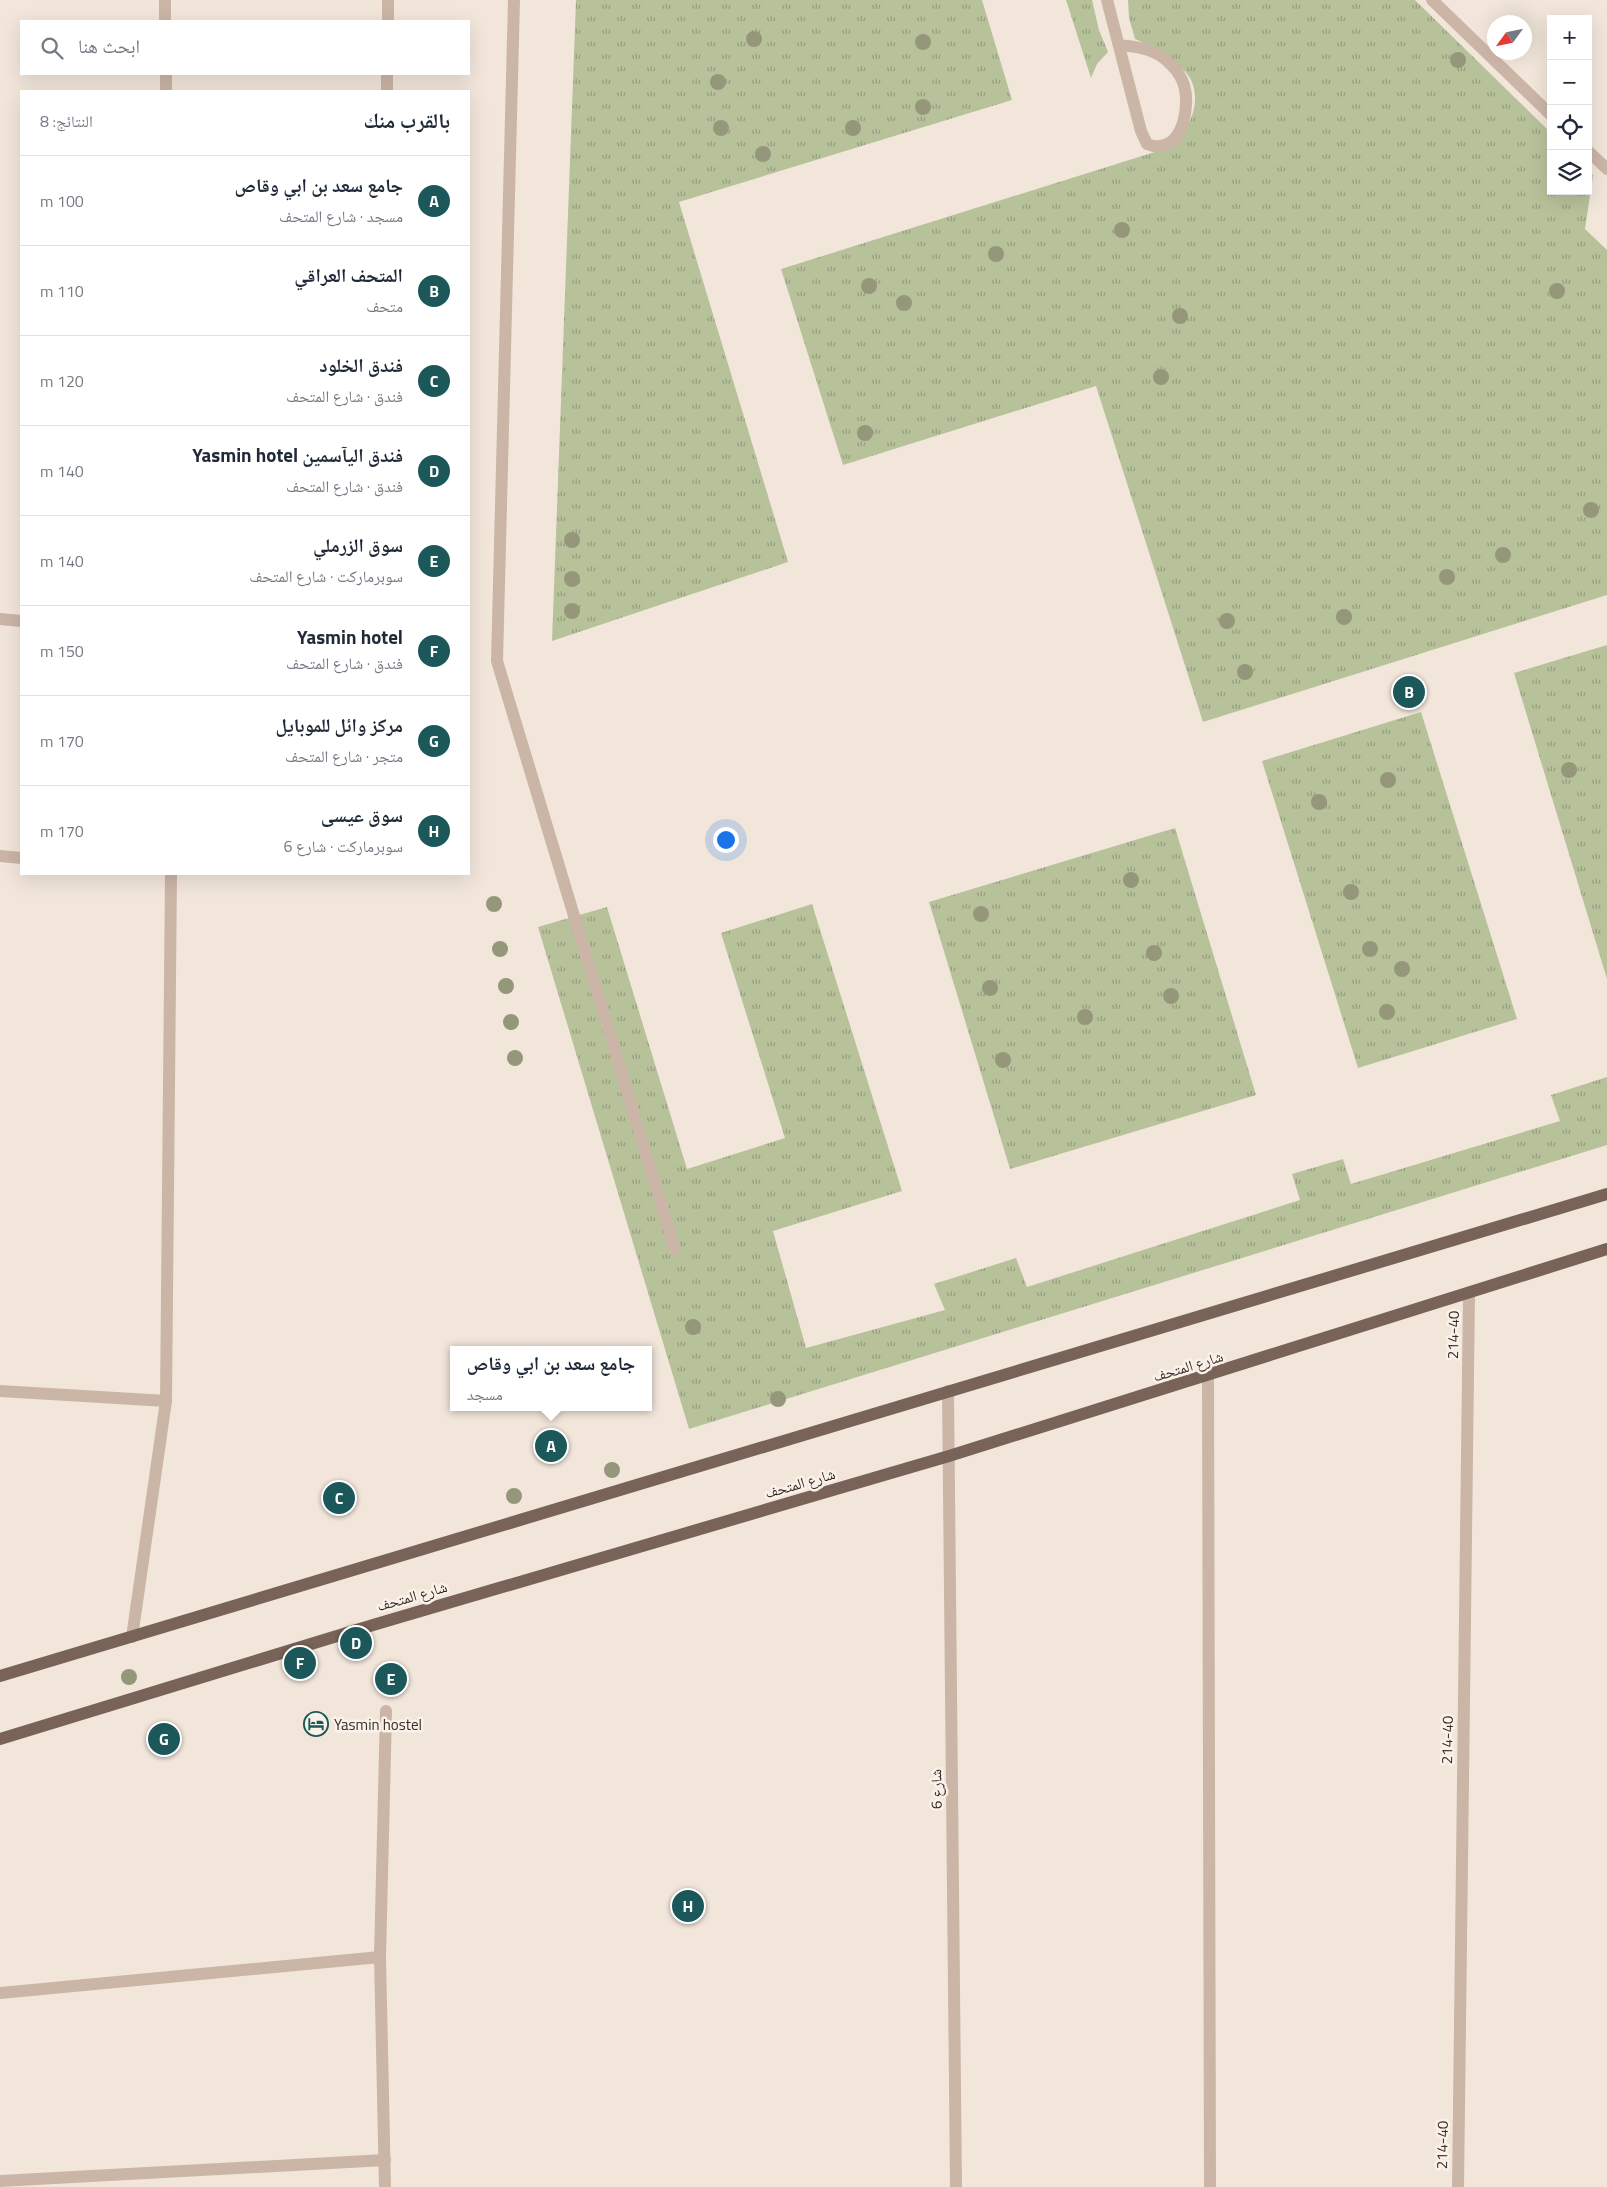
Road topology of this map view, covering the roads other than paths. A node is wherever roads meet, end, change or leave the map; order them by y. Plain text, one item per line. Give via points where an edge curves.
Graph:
1 (165, 0) edge
2 (388, 0) edge
3 (514, 0) edge
4 (1108, 0) edge
5 (1432, 0) edge
6 (166, 20) edge
7 (388, 20) edge
8 (1119, 45) junction
9 (166, 75) edge
10 (387, 75) edge
11 (166, 90) edge
12 (387, 90) edge
13 (1547, 111) edge
14 (1592, 155) edge
15 (1607, 169) edge
16 (0, 619) edge
17 (20, 621) edge
18 (0, 856) edge
19 (20, 858) edge
20 (171, 875) edge
21 (1607, 1194) edge
22 (1607, 1249) edge
23 (676, 1250) dead end
24 (1470, 1293) junction
25 (1208, 1376) junction
26 (0, 1391) edge
27 (948, 1391) junction
28 (166, 1401) junction
29 (950, 1456) junction
30 (132, 1636) junction
31 (0, 1676) edge
32 (386, 1711) dead end
33 (0, 1739) edge
34 (380, 1956) junction
35 (0, 1992) edge
36 (385, 2160) junction
37 (0, 2181) edge
38 (385, 2187) edge
39 (956, 2187) edge
40 (1210, 2187) edge
41 (1458, 2187) edge

1 - 6 street
2 - 7 street
3 - 23 street via 498,660
4 - 8 street
5 - 13 street
8 - 8 street via 1154,52 1179,74 1184,85 1185,114 1176,138 1169,143 1159,146 1147,144
9 - 11 street
10 - 12 street
14 - 15 street
16 - 17 street
18 - 19 street
20 - 28 street
21 - 27 main road
22 - 24 main road, شارع المتحف
24 - 25 main road, شارع المتحف
24 - 41 street, 214-40
25 - 29 main road, شارع المتحف
25 - 40 street
26 - 28 street
27 - 29 street, شارع 6
27 - 30 main road
28 - 30 street
29 - 33 main road, شارع المتحف via 373,1625
29 - 39 street, شارع 6
30 - 31 main road
32 - 34 street
34 - 35 street
34 - 36 street
36 - 37 street
36 - 38 street

